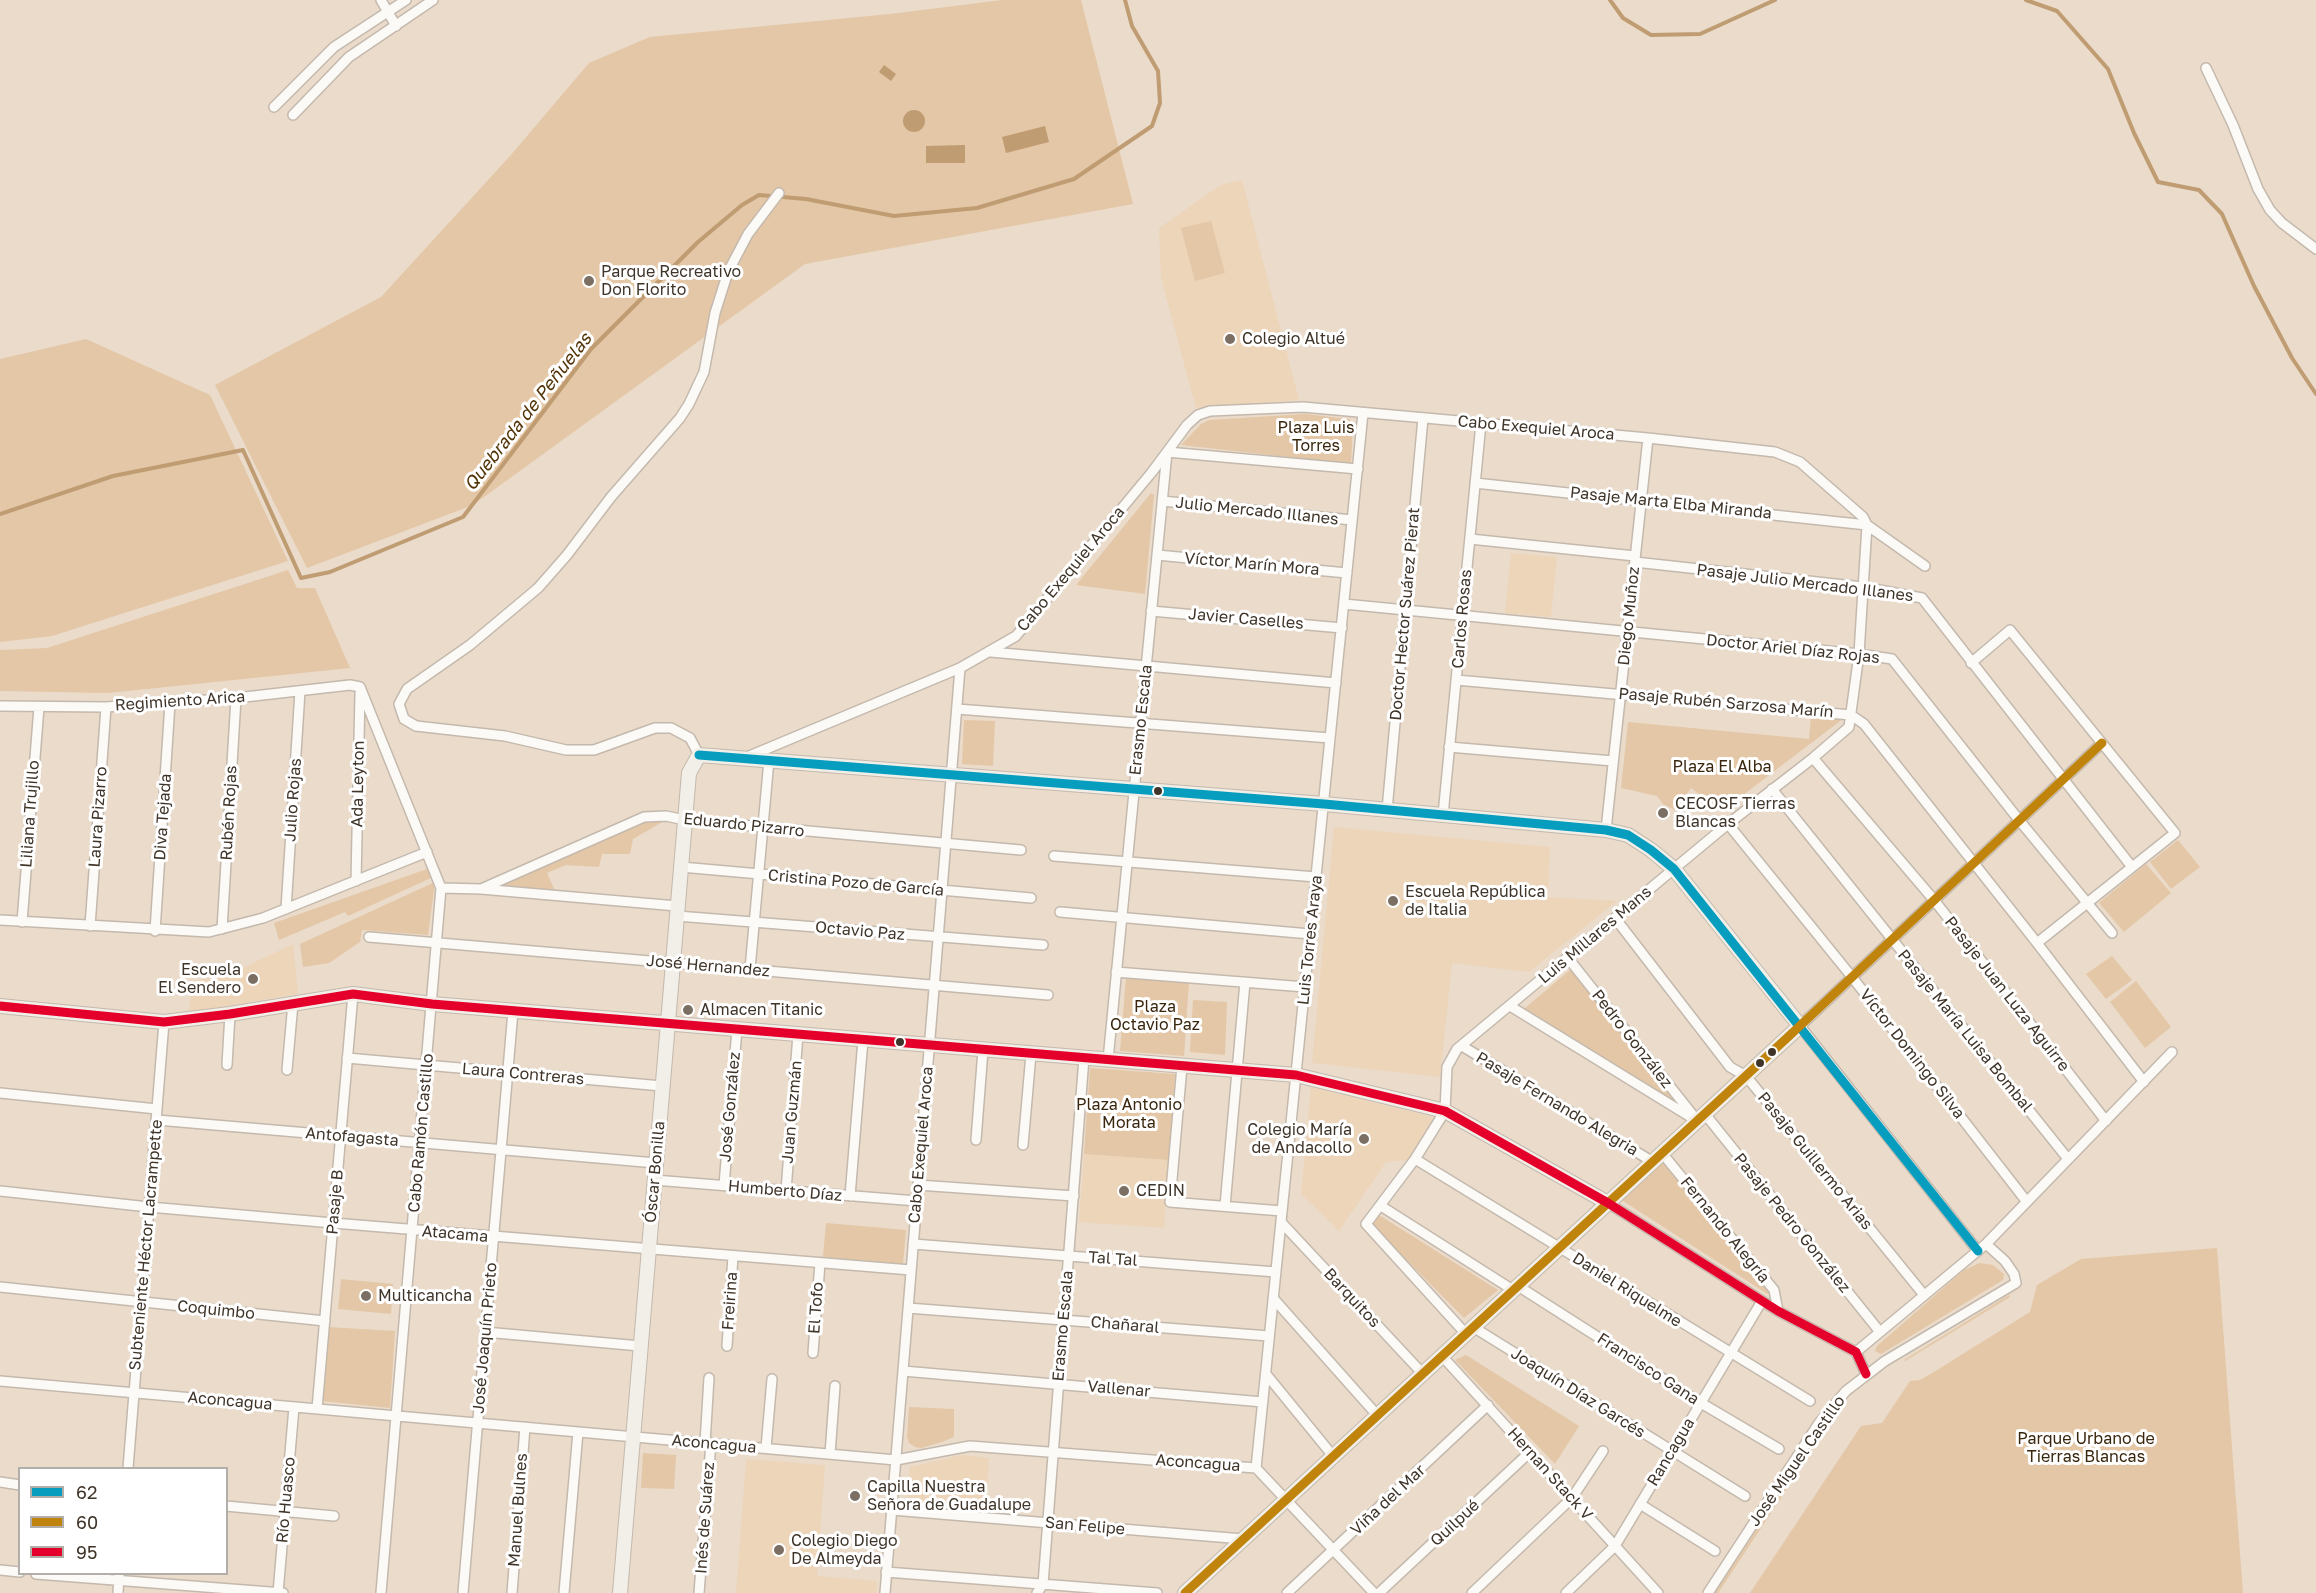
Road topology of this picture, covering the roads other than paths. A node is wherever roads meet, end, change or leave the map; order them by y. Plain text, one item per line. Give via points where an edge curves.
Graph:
1 (381, 0) edge
2 (406, 0) edge
3 (434, 0) edge
4 (388, 11) junction
5 (396, 26) junction
6 (2206, 68) dead end
7 (274, 107) dead end
8 (294, 115) dead end
9 (779, 193) dead end
10 (2316, 249) edge
11 (1363, 412) junction
12 (1424, 418) junction
13 (1481, 423) junction
14 (1648, 438) junction
15 (1167, 452) junction
16 (1358, 469) junction
17 (1475, 483) junction
18 (1641, 500) junction
19 (1162, 501) junction
20 (1352, 520) junction
21 (1867, 525) junction
22 (1470, 539) junction
23 (1157, 555) junction
24 (1635, 559) junction
25 (1925, 566) dead end
26 (1347, 573) junction
27 (1863, 587) junction
28 (1344, 604) junction
29 (1406, 610) junction
30 (1151, 611) junction
31 (1462, 616) junction
32 (1341, 628) junction
33 (1627, 632) junction
34 (991, 652) junction
35 (1859, 654) junction
36 (1971, 663) junction
37 (1146, 666) junction
38 (960, 668) junction
39 (1456, 680) junction
40 (1336, 683) junction
41 (360, 687) junction
42 (300, 690) junction
43 (1620, 693) junction
44 (236, 698) junction
45 (170, 703) junction
46 (0, 706) edge
47 (39, 706) junction
48 (106, 707) junction
49 (957, 710) junction
50 (1851, 715) junction
51 (1140, 724) junction
52 (1330, 738) junction
53 (2102, 742) junction
54 (1449, 747) junction
55 (699, 754) junction
56 (745, 758) junction
57 (1813, 758) junction
58 (769, 760) junction
59 (1613, 761) junction
60 (952, 774) junction
61 (2063, 779) junction
62 (1134, 789) junction
63 (1772, 789) junction
64 (1324, 804) junction
65 (1387, 810) junction
66 (1443, 815) junction
67 (685, 820) junction
68 (2019, 820) junction
69 (1728, 824) junction
70 (763, 827) junction
71 (1606, 830) junction
72 (946, 843) junction
73 (1021, 850) dead end
74 (427, 852) junction
75 (1054, 856) dead end
76 (1127, 862) junction
77 (1974, 862) junction
78 (681, 867) junction
79 (2132, 867) junction
80 (1674, 869) junction
81 (759, 874) junction
82 (1316, 877) junction
83 (356, 881) junction
84 (441, 888) junction
85 (481, 889) junction
86 (942, 891) junction
87 (1032, 898) dead end
88 (1934, 900) junction
89 (2086, 903) junction
90 (286, 909) junction
91 (677, 911) junction
92 (1060, 912) dead end
93 (1121, 918) junction
94 (1615, 918) junction
95 (0, 920) edge
96 (22, 922) junction
97 (754, 922) junction
98 (90, 926) junction
99 (222, 929) junction
100 (155, 931) junction
101 (2112, 933) dead end
102 (1310, 934) junction
103 (369, 937) dead end
104 (938, 937) junction
105 (1892, 939) junction
106 (437, 943) junction
107 (2037, 943) junction
108 (1043, 945) dead end
109 (1568, 958) junction
110 (673, 963) junction
111 (750, 969) junction
112 (1116, 972) junction
113 (1852, 977) junction
114 (1245, 982) junction
115 (934, 985) junction
116 (1305, 987) junction
117 (353, 994) junction
118 (1048, 995) dead end
119 (293, 1003) junction
120 (432, 1004) junction
121 (0, 1006) edge
122 (1510, 1006) junction
123 (513, 1011) junction
124 (230, 1014) junction
125 (164, 1022) junction
126 (667, 1024) junction
127 (1800, 1026) junction
128 (737, 1029) junction
129 (798, 1034) junction
130 (863, 1040) junction
131 (929, 1045) junction
132 (1462, 1046) junction
133 (983, 1050) junction
134 (2172, 1052) dead end
135 (1031, 1054) junction
136 (347, 1058) junction
137 (1084, 1058) junction
138 (1108, 1060) junction
139 (227, 1065) dead end
140 (426, 1065) junction
141 (1182, 1066) junction
142 (287, 1070) dead end
143 (1237, 1071) junction
144 (508, 1072) junction
145 (1296, 1076) junction
146 (1746, 1076) junction
147 (2144, 1082) junction
148 (662, 1086) junction
149 (0, 1093) edge
150 (157, 1109) junction
151 (1445, 1111) junction
152 (1701, 1117) junction
153 (157, 1120) junction
154 (2106, 1120) junction
155 (341, 1136) junction
156 (976, 1140) dead end
157 (420, 1143) junction
158 (1023, 1145) dead end
159 (501, 1150) junction
160 (1657, 1157) junction
161 (1415, 1159) junction
162 (2068, 1159) junction
163 (656, 1163) junction
164 (654, 1180) junction
165 (724, 1185) junction
166 (918, 1185) junction
167 (0, 1191) edge
168 (786, 1191) junction
169 (850, 1196) junction
170 (1074, 1196) junction
171 (917, 1201) junction
172 (2027, 1202) junction
173 (1608, 1203) junction
174 (1226, 1206) junction
175 (1381, 1206) junction
176 (149, 1207) junction
177 (1282, 1210) junction
178 (1281, 1221) junction
179 (333, 1223) junction
180 (412, 1230) junction
181 (494, 1237) junction
182 (913, 1244) junction
183 (1986, 1244) junction
184 (1559, 1248) junction
185 (648, 1249) junction
186 (1978, 1251) junction
187 (733, 1256) junction
188 (1068, 1256) junction
189 (820, 1263) junction
190 (911, 1270) junction
191 (1276, 1272) junction
192 (0, 1287) edge
193 (1516, 1288) junction
194 (1924, 1295) junction
195 (1273, 1298) junction
196 (1762, 1301) junction
197 (141, 1302) junction
198 (908, 1308) junction
199 (1778, 1311) junction
200 (1063, 1320) junction
201 (325, 1321) junction
202 (1470, 1330) junction
203 (485, 1332) junction
204 (1880, 1332) junction
205 (1269, 1336) junction
206 (640, 1346) junction
207 (727, 1346) dead end
208 (1856, 1352) junction
209 (813, 1353) dead end
210 (1730, 1354) junction
211 (1442, 1356) junction
212 (903, 1371) junction
213 (1266, 1374) junction
214 (1423, 1374) junction
215 (1866, 1374) junction
216 (709, 1378) dead end
217 (772, 1379) dead end
218 (0, 1381) edge
219 (1058, 1384) junction
220 (836, 1386) dead end
221 (134, 1393) junction
222 (1810, 1401) dead end
223 (1263, 1402) junction
224 (1701, 1403) junction
225 (1488, 1406) junction
226 (294, 1407) junction
227 (317, 1409) junction
228 (396, 1416) junction
229 (1377, 1416) junction
230 (478, 1423) junction
231 (525, 1427) junction
232 (578, 1432) junction
233 (633, 1437) junction
234 (708, 1443) junction
235 (766, 1448) junction
236 (1779, 1449) dead end
237 (1603, 1450) dead end
238 (1530, 1452) junction
239 (1671, 1452) junction
240 (1052, 1453) junction
241 (830, 1454) junction
242 (1333, 1456) junction
243 (896, 1460) junction
244 (128, 1467) edge
245 (1256, 1468) junction
246 (0, 1482) edge
247 (18, 1485) edge
248 (1745, 1496) dead end
249 (1572, 1498) junction
250 (1286, 1499) junction
251 (1640, 1504) junction
252 (228, 1506) edge
253 (892, 1510) junction
254 (285, 1511) junction
255 (334, 1516) dead end
256 (1047, 1523) junction
257 (1243, 1539) junction
258 (1615, 1546) junction
259 (1334, 1550) junction
260 (1715, 1551) dead end
261 (0, 1570) edge
262 (18, 1572) edge
263 (886, 1572) junction
264 (64, 1575) edge
265 (119, 1577) edge
266 (1040, 1589) edge
267 (118, 1593) edge
268 (278, 1593) edge
269 (284, 1593) edge
270 (381, 1593) edge
271 (463, 1593) edge
272 (512, 1593) edge
273 (564, 1593) edge
274 (620, 1593) edge
275 (699, 1593) edge
276 (885, 1593) edge
277 (1157, 1593) edge
278 (1185, 1593) edge
279 (1287, 1593) edge
280 (1374, 1593) edge
281 (1379, 1593) edge
282 (1472, 1593) edge
283 (1566, 1593) edge
284 (1658, 1593) edge
285 (1708, 1593) edge

1 - 4 street
2 - 4 street
3 - 5 street
4 - 5 street
4 - 7 street via 334,47
5 - 8 street via 349,57
6 - 10 street via 2270,210
9 - 55 street via 748,234 728,272 715,313 704,372 680,418 610,497 538,588 470,645 407,689 399,704 404,719 416,726 505,736 566,750 594,750 655,729 671,728 690,738
11 - 12 street, Cabo Exequiel Aroca
11 - 15 street, Cabo Exequiel Aroca via 1303,407 1210,411 1192,419
11 - 16 street, Luis Torres Araya
12 - 13 street, Cabo Exequiel Aroca
12 - 29 street, Doctor Hector Suárez Pierat
13 - 14 street, Cabo Exequiel Aroca
13 - 17 street, Carlos Rosas
14 - 18 street, Diego Muñoz
14 - 21 street, Cabo Exequiel Aroca via 1784,454 1808,468
15 - 16 street
15 - 19 street, Erasmo Escala
15 - 34 street, Cabo Exequiel Aroca via 1020,631
16 - 20 street, Luis Torres Araya
17 - 18 street, Pasaje Marta Elba Miranda
17 - 22 street, Carlos Rosas
18 - 21 street, Pasaje Marta Elba Miranda
18 - 24 street, Diego Muñoz
19 - 20 street, Julio Mercado Illanes
19 - 23 street, Erasmo Escala
20 - 26 street, Luis Torres Araya
21 - 25 street, Cabo Exequiel Aroca
21 - 27 street, Luis Millares Mans
22 - 24 street, Pasaje Julio Mercado Illanes
22 - 31 street, Carlos Rosas
23 - 26 street, Víctor Marín Mora
23 - 30 street, Erasmo Escala
24 - 27 street, Pasaje Julio Mercado Illanes
24 - 33 street, Diego Muñoz
26 - 28 street, Luis Torres Araya
27 - 35 street, Luis Millares Mans
27 - 36 street, Pasaje Julio Mercado Illanes via 1922,598
28 - 29 street, Doctor Ariel Díaz Rojas
28 - 32 street, Luis Torres Araya
29 - 31 street, Doctor Ariel Díaz Rojas
29 - 65 street, Doctor Hector Suárez Pierat
30 - 32 street, Javier Caselles
30 - 37 street, Erasmo Escala
31 - 33 street, Doctor Ariel Díaz Rojas
31 - 39 street, Carlos Rosas
32 - 40 street, Luis Torres Araya
33 - 35 street, Doctor Ariel Díaz Rojas
33 - 43 street, Diego Muñoz
34 - 37 street
34 - 38 street, Cabo Exequiel Aroca
35 - 50 street, Luis Millares Mans
35 - 68 street, Doctor Ariel Díaz Rojas via 1892,659
36 - 53 street via 2010,630
36 - 61 street, Pasaje Julio Mercado Illanes
37 - 40 street
37 - 51 street, Erasmo Escala
38 - 49 street, Cabo Exequiel Aroca
38 - 56 street
39 - 43 street, Pasaje Rubén Sarzosa Marín
39 - 54 street, Carlos Rosas
40 - 52 street, Luis Torres Araya
41 - 42 street, Regimiento Arica
41 - 74 street, Cabo Ramón Castillo
41 - 83 street, Ada Leyton
42 - 44 street, Regimiento Arica
42 - 90 street, Julio Rojas
43 - 50 street, Pasaje Rubén Sarzosa Marín
43 - 59 street, Diego Muñoz
44 - 45 street, Regimiento Arica
44 - 99 street, Rubén Rojas
45 - 48 street, Regimiento Arica
45 - 100 street, Diva Tejada
46 - 47 street, Regimiento Arica
47 - 48 street, Regimiento Arica
47 - 96 street, Liliana Trujillo
48 - 98 street, Laura Pizarro
49 - 51 street
49 - 60 street, Cabo Exequiel Aroca
50 - 57 street, Luis Millares Mans via 1849,727
50 - 77 street, Pasaje Rubén Sarzosa Marín via 1864,724
51 - 52 street
51 - 62 street, Erasmo Escala
52 - 64 street, Luis Torres Araya
53 - 61 street
53 - 79 street via 2175,833
54 - 59 street
54 - 66 street, Carlos Rosas
55 - 56 street
55 - 67 street, Óscar Bonilla via 689,773
56 - 58 street
57 - 63 street, Luis Millares Mans
57 - 88 street, Pasaje Juan Luza Aguirre
58 - 60 street
58 - 70 street
59 - 71 street, Diego Muñoz
60 - 62 street
60 - 72 street, Cabo Exequiel Aroca
61 - 68 street
61 - 79 street, Pasaje Julio Mercado Illanes
62 - 64 street
62 - 76 street, Erasmo Escala
63 - 69 street, Luis Millares Mans
63 - 105 street, Pasaje María Luisa Bombal
64 - 65 street
64 - 82 street, Luis Torres Araya
65 - 66 street
66 - 71 street
67 - 70 street, Eduardo Pizarro
67 - 78 street, Óscar Bonilla
67 - 85 street, Eduardo Pizarro via 644,817
68 - 77 street
68 - 89 street, Doctor Ariel Díaz Rojas
69 - 80 street, Luis Millares Mans
69 - 113 street, Víctor Domingo Silva
70 - 72 street, Eduardo Pizarro
70 - 81 street
71 - 80 street via 1628,835
72 - 73 street, Eduardo Pizarro
72 - 86 street, Cabo Exequiel Aroca
74 - 83 street
74 - 84 street, Cabo Ramón Castillo
75 - 76 street
76 - 82 street
76 - 93 street, Erasmo Escala
77 - 88 street
77 - 107 street, Pasaje Rubén Sarzosa Marín
78 - 81 street, Cristina Pozo de García
78 - 91 street, Óscar Bonilla
79 - 89 street
80 - 94 street, Luis Millares Mans
80 - 127 street
81 - 86 street, Cristina Pozo de García
81 - 97 street
82 - 102 street, Luis Torres Araya
83 - 90 street
84 - 85 street, Octavio Paz
84 - 106 street, Cabo Ramón Castillo
85 - 91 street, Octavio Paz
86 - 87 street, Cristina Pozo de García
86 - 104 street, Cabo Exequiel Aroca
88 - 105 street
88 - 154 street, Pasaje Juan Luza Aguirre
89 - 101 street, Doctor Ariel Díaz Rojas
89 - 107 street
90 - 99 street
91 - 97 street, Octavio Paz
91 - 110 street, Óscar Bonilla
92 - 93 street
93 - 102 street
93 - 112 street, Erasmo Escala
94 - 109 street, Luis Millares Mans
94 - 146 street, Pasaje Guillermo Arias via 1730,1067
95 - 96 street
96 - 98 street
97 - 104 street, Octavio Paz
97 - 111 street
98 - 100 street
99 - 100 street
102 - 116 street, Luis Torres Araya
103 - 106 street, José Hernandez
104 - 108 street, Octavio Paz
104 - 115 street, Cabo Exequiel Aroca
105 - 113 street
105 - 162 street, Pasaje María Luisa Bombal
106 - 110 street, José Hernandez
106 - 120 street, Cabo Ramón Castillo
107 - 147 street, Pasaje Rubén Sarzosa Marín
109 - 122 street, Luis Millares Mans
109 - 152 street, Pedro González
110 - 111 street, José Hernandez
110 - 126 street, Óscar Bonilla
111 - 115 street, José Hernandez
112 - 114 street
112 - 138 street, Erasmo Escala
113 - 127 street
113 - 172 street, Víctor Domingo Silva
114 - 116 street
114 - 143 street
115 - 118 street, José Hernandez
115 - 131 street, Cabo Exequiel Aroca
116 - 145 street, Luis Torres Araya
117 - 119 street
117 - 120 street
117 - 136 street, Pasaje B
119 - 124 street
119 - 142 street
120 - 123 street
120 - 140 street, Cabo Ramón Castillo
121 - 125 street
122 - 132 street, Luis Millares Mans
122 - 152 street, Pasaje Pedro González
123 - 126 street
123 - 144 street, José Joaquín Prieto
124 - 125 street
124 - 139 street
125 - 150 street, Subteniente Héctor Lacrampette
126 - 128 street
126 - 148 street, Óscar Bonilla
127 - 146 street
127 - 186 street
128 - 129 street
128 - 165 street, José González
129 - 130 street
129 - 168 street, Juan Guzmán
130 - 131 street
130 - 169 street
131 - 133 street
131 - 166 street, Cabo Exequiel Aroca
132 - 151 street, Luis Millares Mans via 1453,1053 1447,1067
132 - 160 street, Pasaje Fernando Alegria
133 - 135 street
133 - 156 street
134 - 147 street
135 - 137 street
135 - 158 street
136 - 140 street, Laura Contreras
136 - 155 street, Pasaje B
137 - 138 street
137 - 170 street, Erasmo Escala
138 - 141 street
140 - 144 street, Laura Contreras
140 - 157 street, Cabo Ramón Castillo
141 - 143 street
141 - 174 street via 1170,1202
143 - 145 street
143 - 174 street
144 - 148 street, Laura Contreras
144 - 159 street, José Joaquín Prieto
145 - 151 street
145 - 177 street, Luis Torres Araya
146 - 152 street
146 - 194 street, Pasaje Guillermo Arias
147 - 154 street
148 - 163 street, Óscar Bonilla
149 - 150 street
150 - 153 street, Subteniente Héctor Lacrampette
151 - 161 street
151 - 173 street
152 - 160 street
152 - 204 street, Pasaje Pedro González
153 - 155 street, Antofagasta
153 - 176 street, Subteniente Héctor Lacrampette
154 - 162 street
155 - 157 street, Antofagasta
155 - 179 street, Pasaje B
157 - 159 street, Antofagasta
157 - 180 street, Cabo Ramón Castillo
159 - 163 street, Antofagasta
159 - 181 street, José Joaquín Prieto
160 - 173 street
160 - 199 street, Fernando Alegría via 1774,1290
161 - 175 street
161 - 184 street, Daniel Riquelme
162 - 172 street
163 - 164 street, Óscar Bonilla
164 - 165 street, Humberto Díaz
164 - 185 street, Óscar Bonilla
165 - 168 street, Humberto Díaz
166 - 170 street
166 - 171 street, Cabo Exequiel Aroca
167 - 176 street, Atacama
168 - 169 street, Humberto Díaz
169 - 171 street, Humberto Díaz
170 - 188 street, Erasmo Escala
171 - 182 street, Cabo Exequiel Aroca
172 - 183 street
173 - 184 street
173 - 196 street
174 - 177 street
175 - 193 street, Francisco Gana
175 - 202 street, Joaquín Díaz Garcés via 1366,1224
176 - 179 street, Atacama
176 - 197 street, Subteniente Héctor Lacrampette
177 - 178 street, Luis Torres Araya
178 - 191 street, Luis Torres Araya
178 - 214 street, Barquitos
179 - 180 street, Atacama
179 - 201 street, Pasaje B
180 - 181 street, Atacama
180 - 228 street, Cabo Ramón Castillo
181 - 185 street, Atacama
181 - 203 street, José Joaquín Prieto
182 - 188 street, Tal Tal
182 - 190 street, Cabo Exequiel Aroca
183 - 186 street
183 - 215 street, José Miguel Castillo via 2014,1274 2016,1283
184 - 193 street
184 - 210 street, Daniel Riquelme
185 - 187 street, Atacama
185 - 206 street, Óscar Bonilla
186 - 194 street
187 - 189 street, Atacama
187 - 207 street, Freirina
188 - 191 street, Tal Tal
188 - 200 street, Erasmo Escala
189 - 190 street, Atacama
189 - 209 street, El Tofo
190 - 198 street, Cabo Exequiel Aroca
191 - 195 street, Luis Torres Araya
192 - 197 street, Coquimbo
193 - 202 street
193 - 224 street, Francisco Gana
194 - 204 street
195 - 205 street, Luis Torres Araya
195 - 229 street
196 - 199 street
196 - 210 street, Rancagua
197 - 201 street, Coquimbo
197 - 221 street, Subteniente Héctor Lacrampette
198 - 200 street, Chañaral
198 - 212 street, Cabo Exequiel Aroca
199 - 208 street
200 - 205 street, Chañaral
200 - 219 street, Erasmo Escala
201 - 227 street, Pasaje B
202 - 211 street
202 - 239 street, Joaquín Díaz Garcés
203 - 206 street
203 - 230 street, José Joaquín Prieto
204 - 208 street
205 - 213 street, Luis Torres Araya
206 - 233 street, Óscar Bonilla
208 - 215 street
210 - 222 street, Daniel Riquelme
210 - 224 street, Rancagua
211 - 214 street
211 - 225 street, Hernan Stack V
212 - 219 street, Vallenar
212 - 243 street, Cabo Exequiel Aroca
213 - 223 street, Luis Torres Araya
213 - 242 street
214 - 229 street
215 - 285 street, José Miguel Castillo via 1827,1411
216 - 234 street, Inés de Suárez
217 - 235 street
218 - 221 street, Aconcagua
219 - 223 street, Vallenar
219 - 240 street, Erasmo Escala
220 - 241 street
221 - 226 street, Aconcagua
221 - 244 street, Subteniente Héctor Lacrampette
223 - 245 street, Luis Torres Araya
224 - 236 street, Francisco Gana
224 - 239 street, Rancagua
225 - 238 street, Hernan Stack V
225 - 259 street, Viña del Mar
226 - 227 street, Aconcagua
226 - 254 street, Río Huasco
227 - 228 street, Aconcagua
228 - 230 street, Aconcagua
228 - 270 street, Cabo Ramón Castillo
229 - 242 street
230 - 231 street, Aconcagua
230 - 271 street, José Joaquín Prieto
231 - 232 street, Aconcagua
231 - 272 street, Manuel Bulnes
232 - 233 street, Aconcagua
232 - 273 street
233 - 234 street, Aconcagua
233 - 274 street, Óscar Bonilla
234 - 235 street, Aconcagua
234 - 275 street, Inés de Suárez
235 - 241 street, Aconcagua
237 - 249 street
238 - 249 street, Hernan Stack V
238 - 281 street, Quilpué
239 - 248 street, Joaquín Díaz Garcés
239 - 251 street, Rancagua
240 - 243 street, Aconcagua via 970,1446
240 - 245 street, Aconcagua
240 - 256 street, Erasmo Escala
241 - 243 street, Aconcagua
242 - 250 street
243 - 253 street, Cabo Exequiel Aroca
245 - 250 street, Aconcagua
246 - 247 street
249 - 258 street, Hernan Stack V
249 - 282 street
250 - 257 street
250 - 259 street, Aconcagua
251 - 258 street, Rancagua
251 - 260 street
252 - 254 street
253 - 256 street, San Felipe
253 - 263 street, Cabo Exequiel Aroca
254 - 255 street
254 - 268 street, Río Huasco
256 - 257 street, San Felipe
256 - 266 street, Erasmo Escala
257 - 278 street
258 - 283 street, Rancagua
258 - 284 street, Hernan Stack V
259 - 279 street, Viña del Mar
259 - 280 street, Aconcagua
261 - 262 street
263 - 266 street
263 - 276 street, Cabo Exequiel Aroca
264 - 265 street
265 - 267 street
265 - 268 street
266 - 277 street
268 - 269 street

